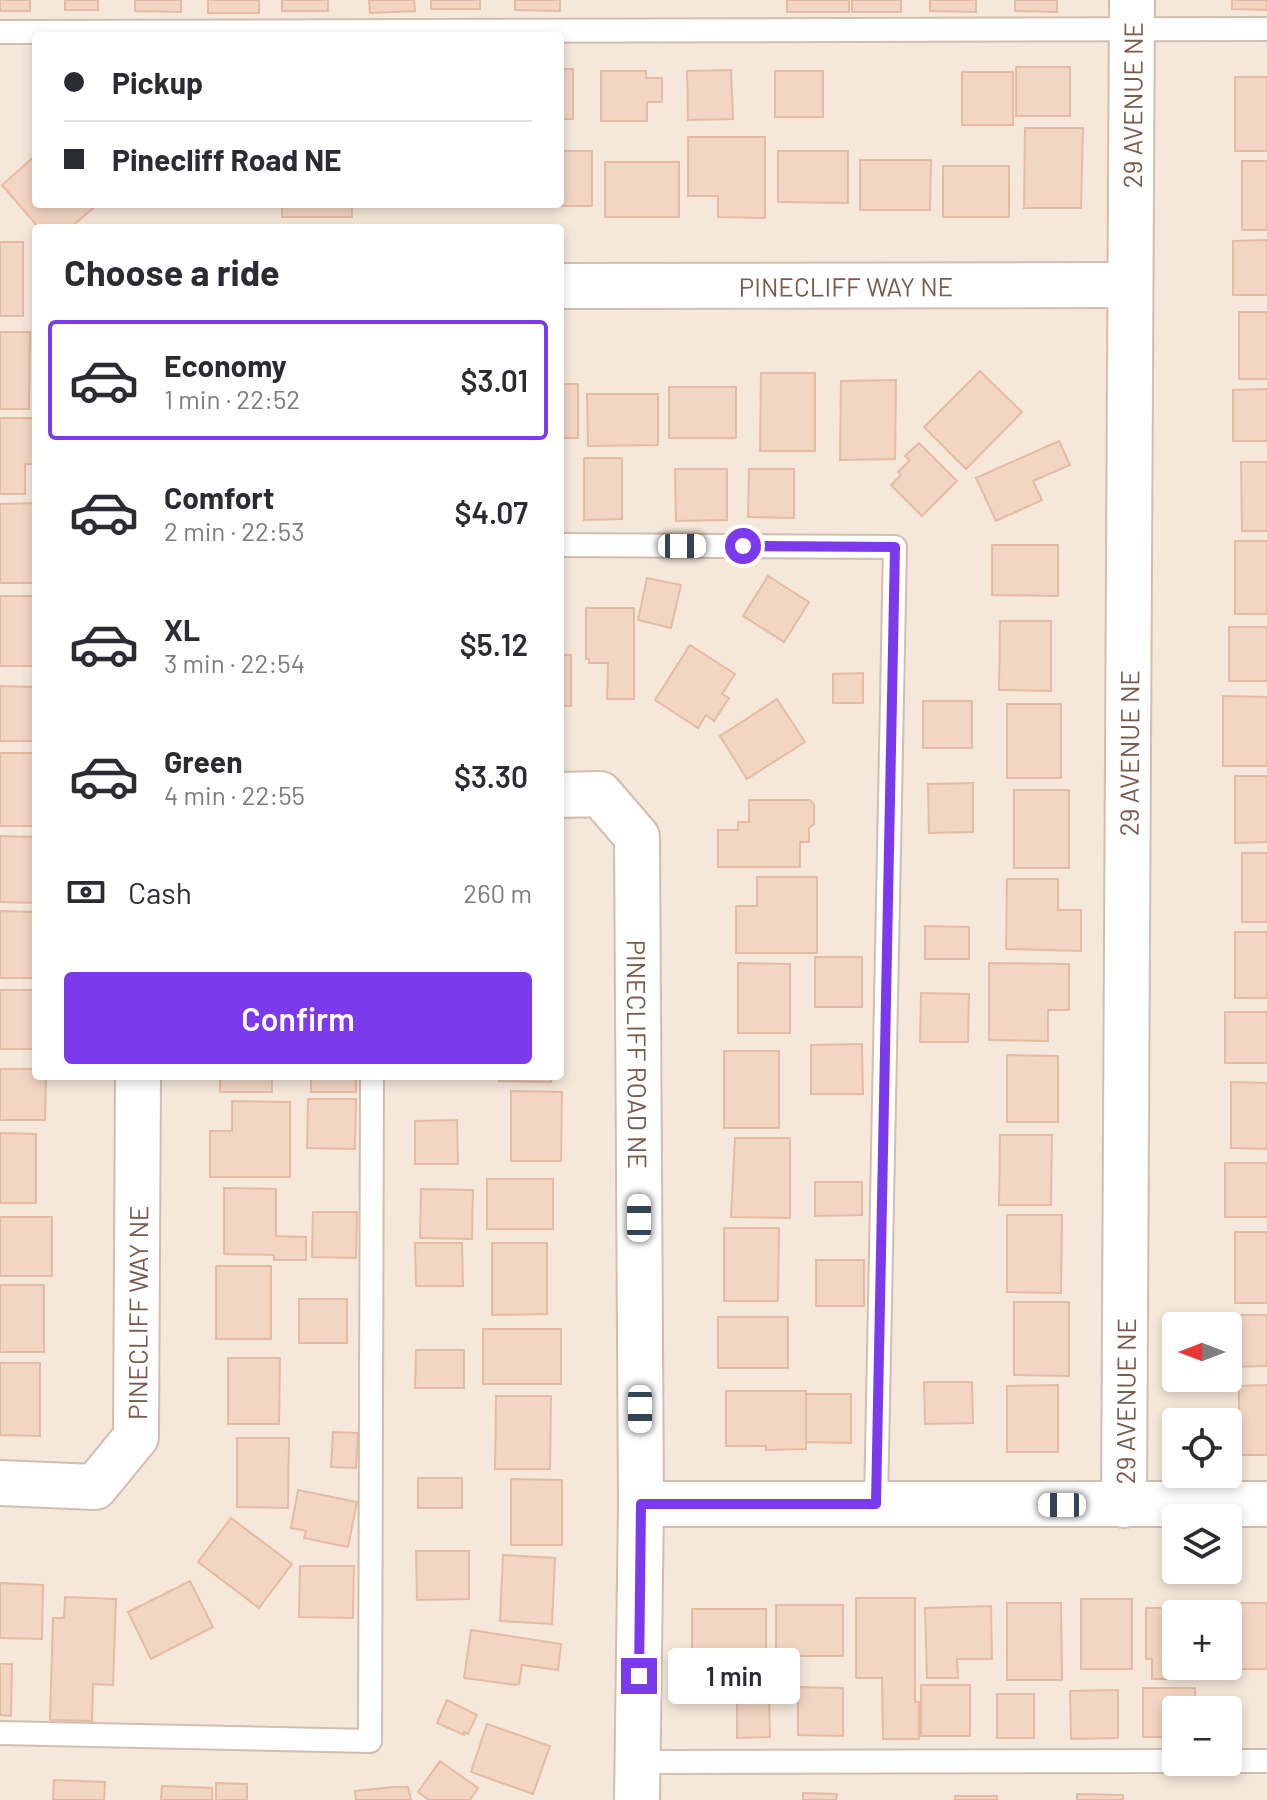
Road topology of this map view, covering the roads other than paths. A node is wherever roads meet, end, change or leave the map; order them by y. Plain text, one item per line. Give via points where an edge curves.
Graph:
1 (1132, 14) edge
2 (1267, 29) edge
3 (0, 32) edge
4 (1130, 285) junction
5 (564, 286) edge
6 (564, 545) edge
7 (564, 795) edge
8 (138, 1080) edge
9 (372, 1080) edge
10 (0, 1483) edge
11 (641, 1504) junction
12 (876, 1504) junction
13 (1267, 1504) edge
14 (1124, 1505) junction
15 (0, 1733) edge
16 (1242, 1761) edge
17 (1267, 1761) edge
18 (1162, 1762) edge
19 (638, 1781) edge

1 - 2 lane
1 - 3 lane
1 - 4 street, 29 AVENUE NE
4 - 5 street, PINECLIFF WAY NE
4 - 14 street, 29 AVENUE NE
6 - 12 lane via 895,547
7 - 11 street, PINECLIFF ROAD NE via 600,794 637,837
8 - 10 street, PINECLIFF WAY NE via 136,1437 95,1487
9 - 15 lane via 370,1741
11 - 12 street
11 - 19 street, PINECLIFF ROAD NE
12 - 14 street
13 - 14 street
16 - 17 lane
18 - 19 lane

